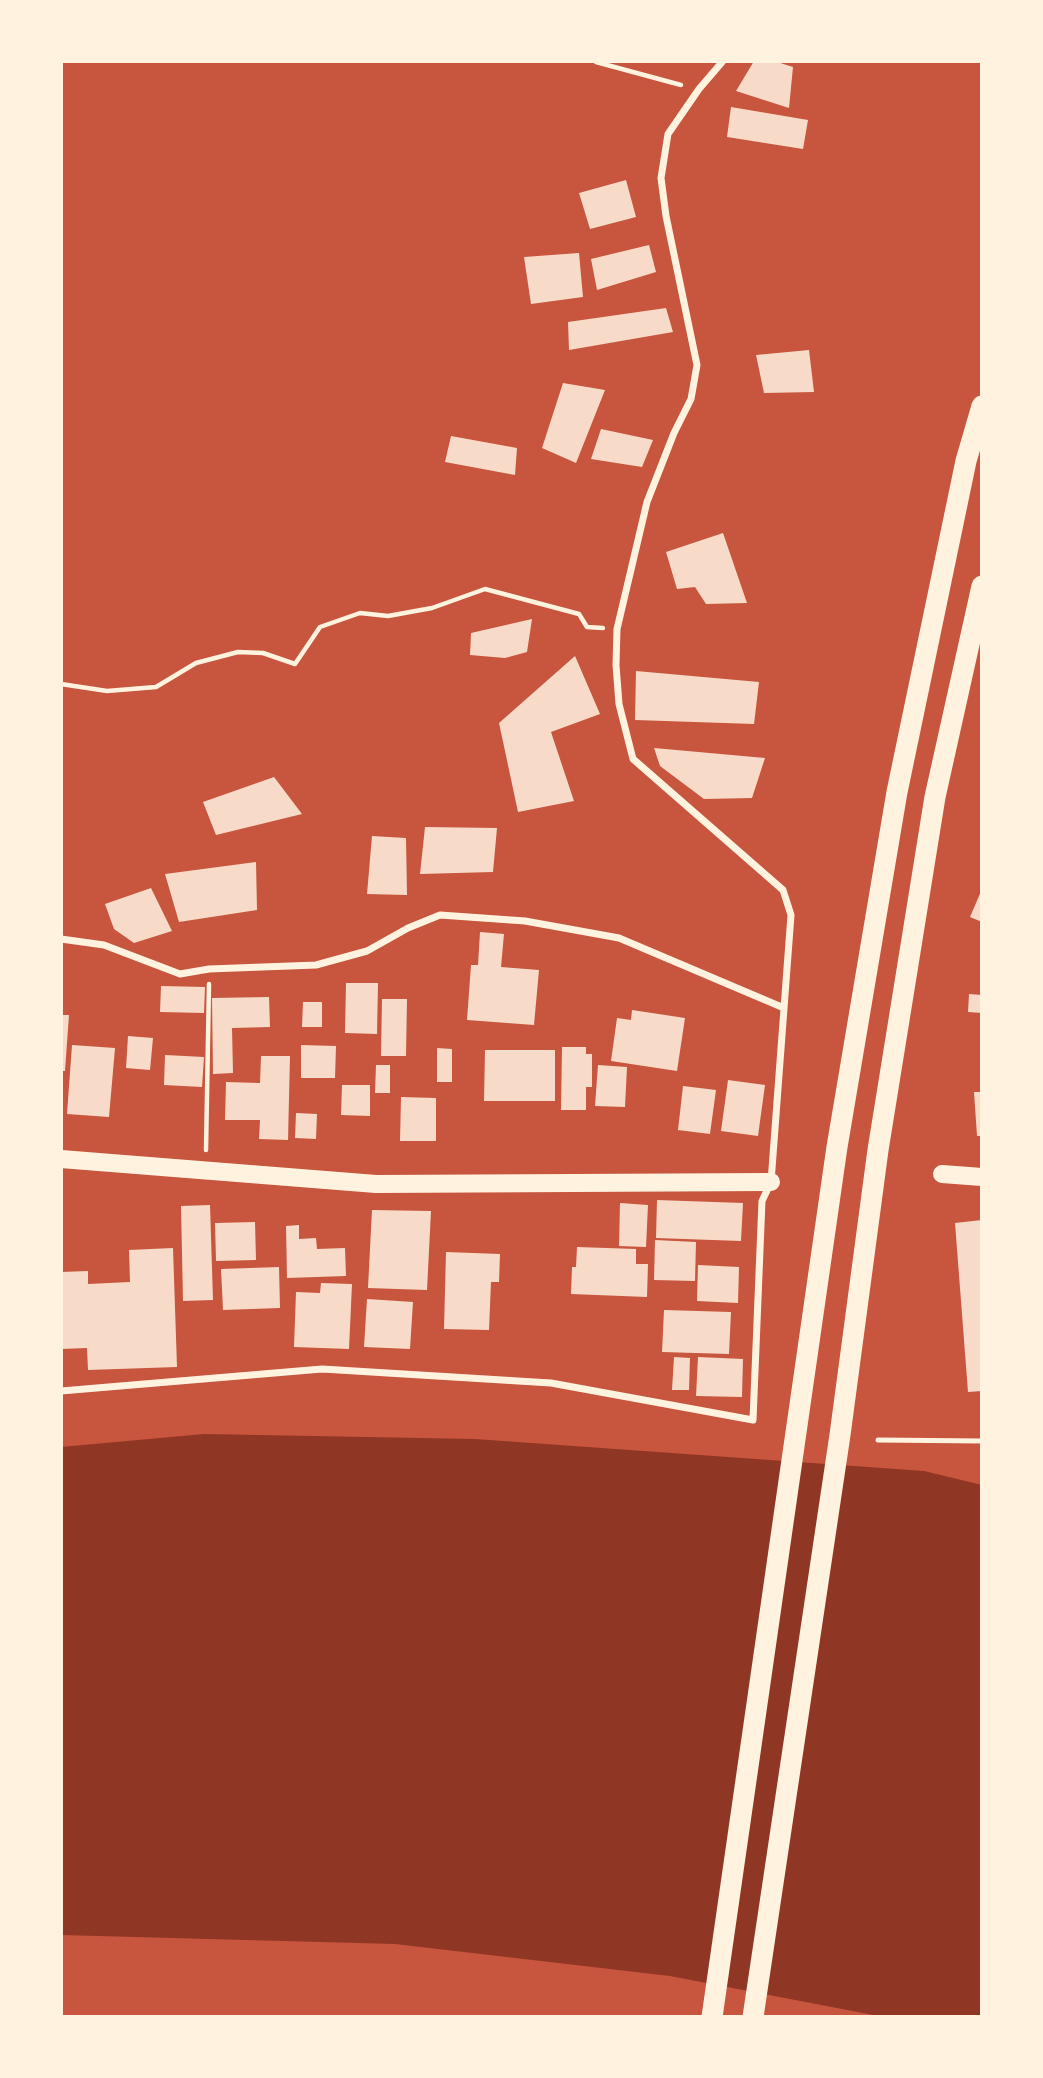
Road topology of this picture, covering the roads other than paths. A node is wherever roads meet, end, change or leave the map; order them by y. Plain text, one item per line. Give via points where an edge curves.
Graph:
1 (723, 61) edge
2 (982, 406) edge
3 (982, 586) edge
4 (61, 939) edge
5 (784, 1008) junction
6 (61, 1159) edge
7 (942, 1174) dead end
8 (982, 1177) edge
9 (771, 1182) junction
10 (61, 1391) edge
11 (878, 1440) dead end
12 (982, 1441) edge
13 (712, 2017) edge
14 (753, 2017) edge

1 - 5 street via 668,134 661,178 697,365 691,399 647,502 617,629 616,665 619,704 634,759 783,890 791,915
2 - 13 highway via 966,460 897,792 837,1147
3 - 14 highway via 935,797 878,1150
4 - 5 street via 104,945 180,974 316,965 367,951 440,915 525,921 620,938
5 - 9 street
6 - 9 main road via 376,1184
7 - 8 main road
9 - 10 street via 762,1201 753,1420 551,1383 322,1369
11 - 12 lane

